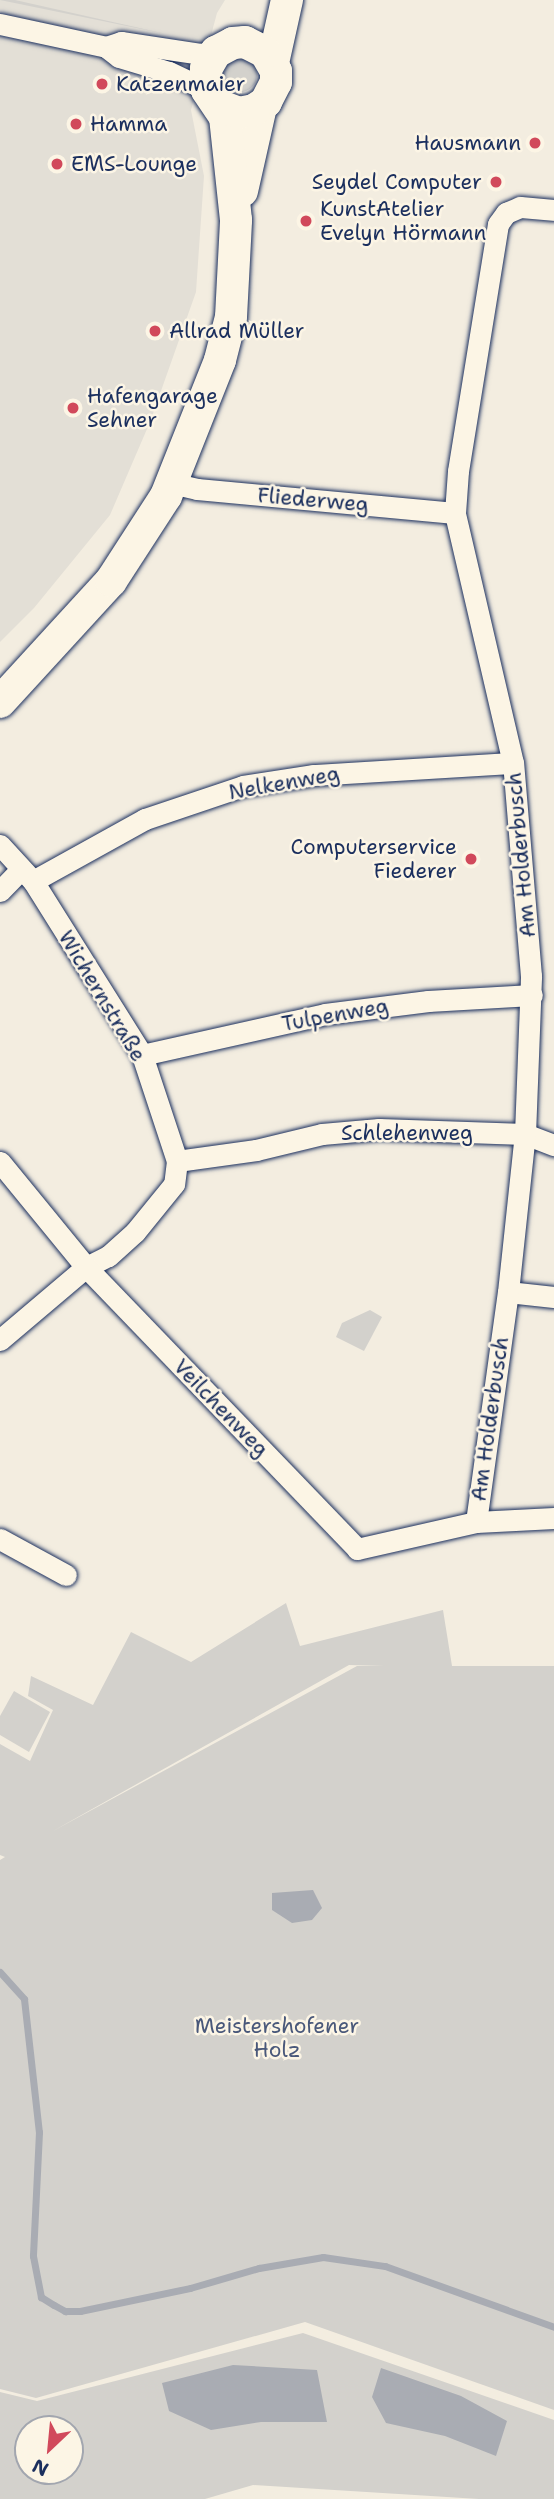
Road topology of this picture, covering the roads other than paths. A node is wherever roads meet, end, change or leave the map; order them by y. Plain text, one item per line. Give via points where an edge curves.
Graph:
1 (274, 0) edge
2 (287, 0) edge
3 (0, 24) edge
4 (106, 47) junction
5 (224, 48) junction
6 (273, 63) junction
7 (213, 98) junction
8 (261, 107) junction
9 (554, 210) edge
10 (236, 220) junction
11 (171, 483) junction
12 (455, 513) junction
13 (0, 702) edge
14 (513, 763) junction
15 (0, 845) edge
16 (26, 876) junction
17 (0, 891) edge
18 (532, 995) junction
19 (142, 1055) junction
20 (525, 1133) junction
21 (554, 1145) edge
22 (177, 1161) junction
23 (0, 1162) edge
24 (86, 1267) junction
25 (508, 1292) junction
26 (554, 1297) edge
27 (0, 1340) edge
28 (554, 1518) edge
29 (476, 1522) junction
30 (0, 1539) edge
31 (66, 1575) dead end

1 - 5 main road
2 - 6 main road
3 - 4 street
4 - 5 street via 121,42 200,54
4 - 7 street via 119,57 192,81
5 - 6 main road via 256,45
5 - 7 main road via 206,69
6 - 8 main road via 276,82
7 - 8 main road via 239,113
7 - 10 main road via 225,117
8 - 10 main road
9 - 12 street, Am Holderbusch via 520,207 506,213 498,225
10 - 11 main road via 231,317 220,360
11 - 12 street, Fliederweg
11 - 13 main road via 111,580
12 - 14 street, Am Holderbusch
14 - 16 street, Nelkenweg via 314,775 243,786 145,819
14 - 18 street, Am Holderbusch
15 - 16 street, Wichernstraße
16 - 17 street, Nelkenweg
16 - 19 street, Wichernstraße
18 - 19 street, Tulpenweg via 428,1001 325,1014
18 - 20 street, Am Holderbusch
19 - 22 street, Wichernstraße
20 - 21 street, Schlehenweg
20 - 22 street, Schlehenweg via 379,1129 322,1134 256,1150
20 - 25 street, Am Holderbusch
22 - 24 street via 174,1184 135,1232 108,1256
23 - 24 street, Veilchenweg
24 - 27 street
24 - 29 street, Veilchenweg via 357,1549
25 - 26 street
25 - 29 street, Am Holderbusch
28 - 29 street
30 - 31 street

